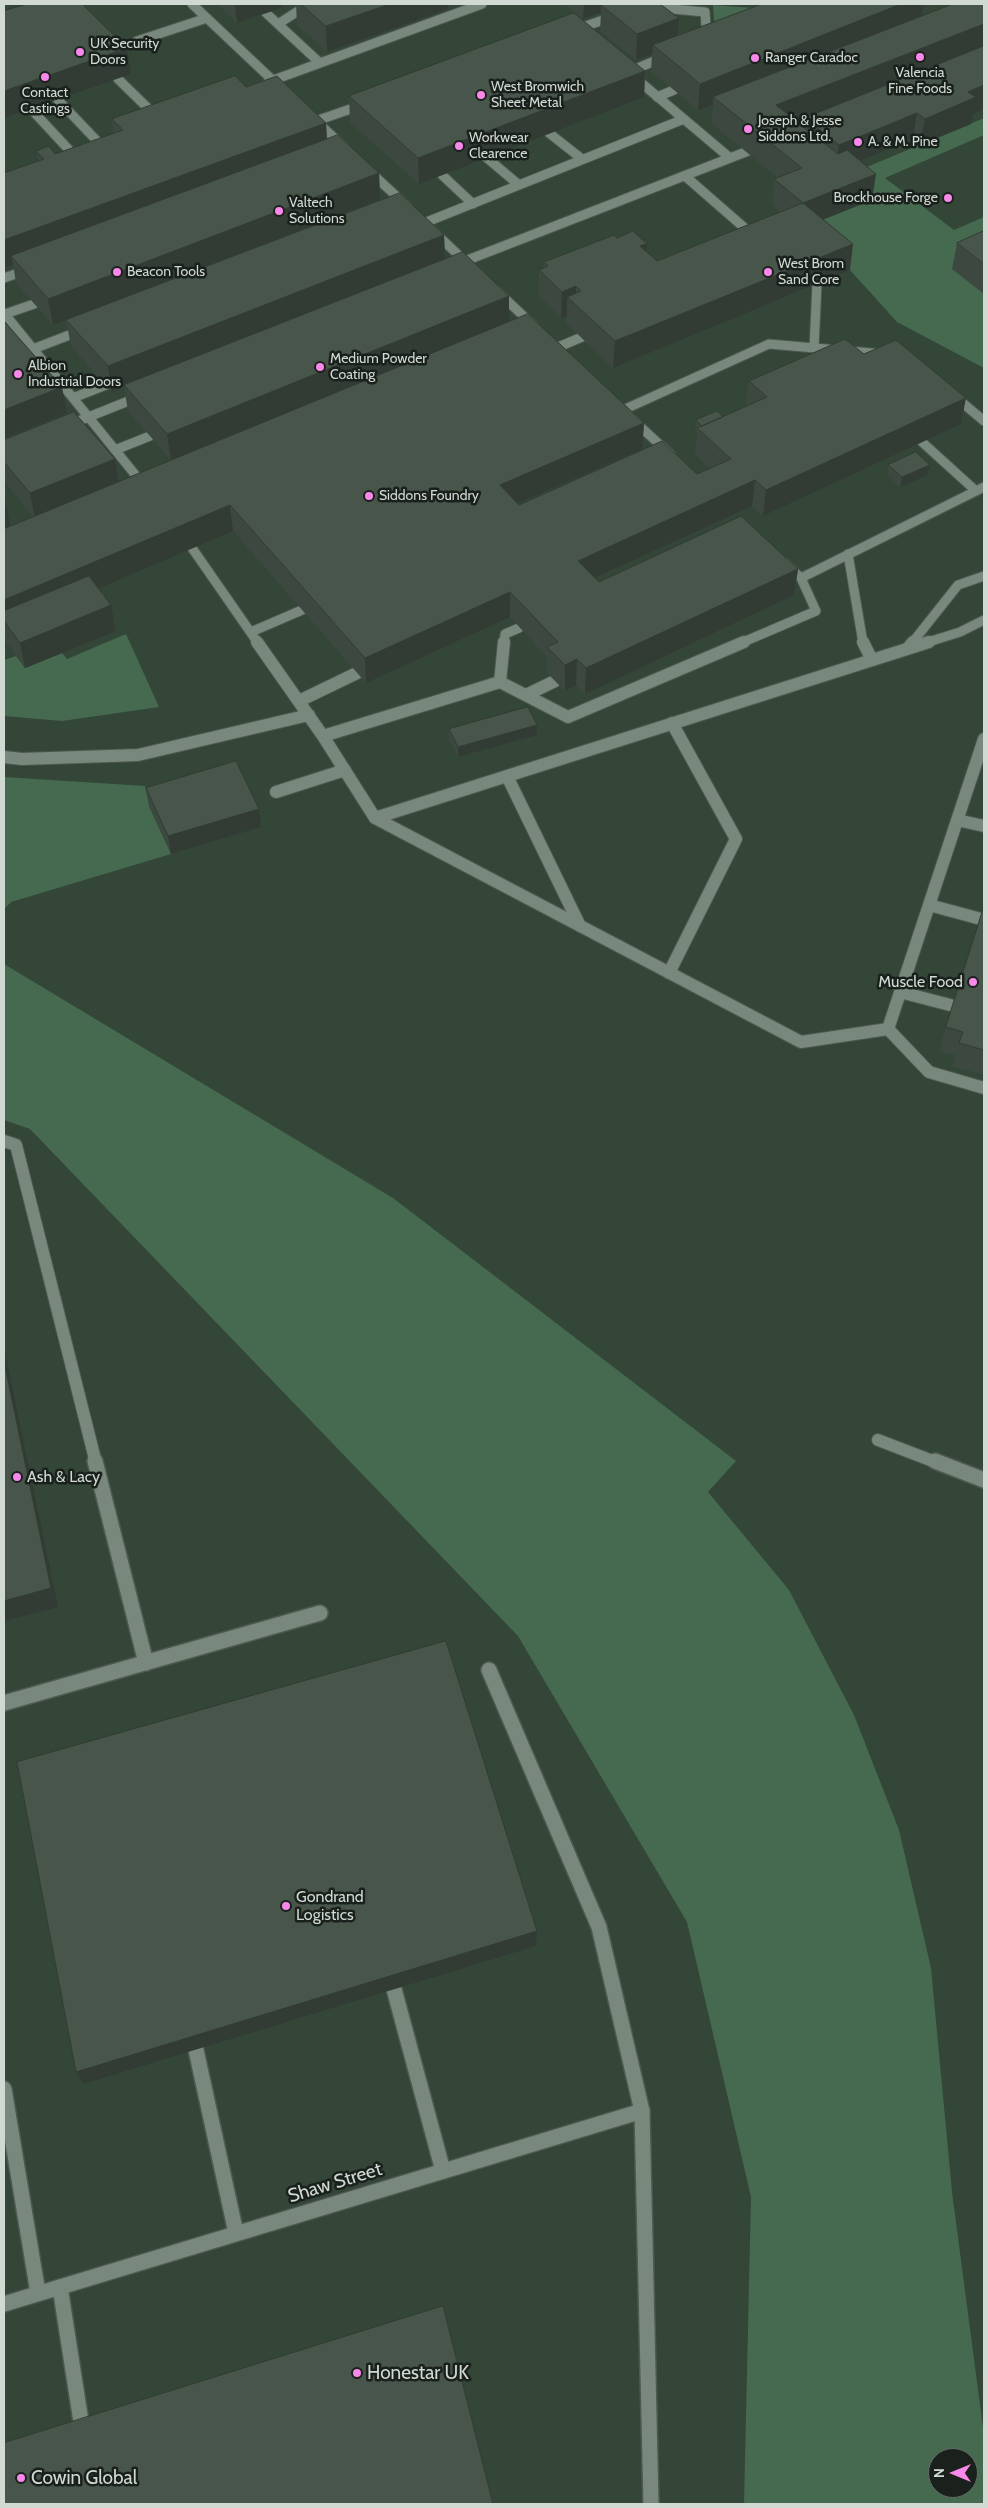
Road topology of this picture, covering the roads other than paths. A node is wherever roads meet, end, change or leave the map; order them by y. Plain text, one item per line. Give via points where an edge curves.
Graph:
1 (192, 4) edge
2 (309, 4) edge
3 (482, 4) edge
4 (641, 6) edge
5 (266, 13) dead end
6 (623, 13) edge
7 (207, 18) junction
8 (278, 24) junction
9 (577, 30) junction
10 (568, 33) edge
11 (584, 36) edge
12 (136, 41) dead end
13 (698, 43) edge
14 (672, 54) edge
15 (320, 63) junction
16 (621, 66) edge
17 (628, 72) junction
18 (118, 78) edge
19 (273, 80) junction
20 (254, 87) edge
21 (674, 90) edge
22 (287, 94) edge
23 (657, 97) junction
24 (58, 100) edge
25 (372, 102) edge
26 (31, 109) edge
27 (170, 117) edge
28 (312, 118) junction
29 (684, 119) junction
30 (303, 126) edge
31 (549, 134) edge
32 (109, 138) edge
33 (773, 141) edge
34 (98, 142) junction
35 (89, 146) edge
36 (62, 155) edge
37 (487, 158) edge
38 (730, 158) junction
39 (582, 159) junction
40 (373, 175) junction
41 (442, 175) edge
42 (685, 176) junction
43 (360, 180) edge
44 (519, 185) junction
45 (472, 204) junction
46 (411, 212) junction
47 (758, 228) edge
48 (749, 232) junction
49 (762, 244) edge
50 (41, 265) edge
51 (4, 278) edge
52 (817, 284) edge
53 (492, 290) edge
54 (34, 304) edge
55 (4, 314) edge
56 (98, 324) edge
57 (15, 327) junction
58 (532, 328) edge
59 (4, 331) edge
60 (582, 337) edge
61 (557, 348) edge
62 (814, 348) junction
63 (33, 349) junction
64 (898, 355) edge
65 (106, 385) edge
66 (942, 386) edge
67 (151, 392) edge
68 (71, 400) junction
69 (88, 417) junction
70 (984, 421) edge
71 (72, 424) edge
72 (150, 436) edge
73 (922, 442) edge
74 (115, 450) junction
75 (682, 465) edge
76 (146, 488) edge
77 (980, 489) edge
78 (175, 524) edge
79 (848, 554) junction
80 (780, 558) edge
81 (984, 576) edge
82 (801, 578) junction
83 (302, 610) edge
84 (984, 620) edge
85 (519, 628) edge
86 (251, 632) junction
87 (908, 648) junction
88 (872, 660) junction
89 (357, 673) edge
90 (555, 681) edge
91 (500, 682) junction
92 (526, 695) junction
93 (299, 701) junction
94 (309, 715) junction
95 (672, 723) junction
96 (323, 736) junction
97 (983, 744) edge
98 (4, 757) edge
99 (345, 770) junction
100 (507, 776) junction
101 (276, 792) dead end
102 (375, 818) junction
103 (957, 820) junction
104 (984, 826) edge
105 (929, 905) junction
106 (982, 919) edge
107 (580, 926) junction
108 (669, 973) junction
109 (900, 992) junction
110 (954, 1006) edge
111 (888, 1029) junction
112 (984, 1088) edge
113 (4, 1141) edge
114 (878, 1440) dead end
115 (984, 1480) edge
116 (320, 1613) dead end
117 (146, 1663) junction
118 (489, 1670) dead end
119 (4, 1703) edge
120 (394, 1989) edge
121 (196, 2050) edge
122 (4, 2089) edge
123 (642, 2111) junction
124 (443, 2171) junction
125 (236, 2233) junction
126 (60, 2287) junction
127 (38, 2293) junction
128 (4, 2304) edge
129 (82, 2428) edge
130 (651, 2504) edge

1 - 7 street
2 - 8 street
3 - 15 street via 347,50
4 - 13 street via 705,12 707,39
5 - 8 street
6 - 9 street
7 - 12 street
7 - 19 street
8 - 15 street
9 - 10 street
9 - 11 street
14 - 17 street
15 - 19 street
16 - 17 street
17 - 23 street
18 - 27 street via 156,122
19 - 20 street
19 - 22 street
21 - 23 street
23 - 29 street
24 - 34 street
25 - 28 street
26 - 36 street via 76,150
28 - 30 street
28 - 40 street
29 - 38 street
29 - 39 street
31 - 39 street
32 - 34 street
33 - 38 street
34 - 35 street
37 - 44 street
38 - 42 street
39 - 44 street
40 - 43 street
40 - 46 street
41 - 45 street
42 - 46 street via 467,266
42 - 48 street
44 - 45 street
45 - 46 street
47 - 48 street
48 - 49 street
50 - 51 street
52 - 62 street
53 - 58 street
54 - 55 street
55 - 57 street
56 - 63 street
57 - 59 street
57 - 63 street
60 - 61 street
62 - 64 street
62 - 75 street via 769,344 619,407 664,454
63 - 68 street
65 - 68 street
66 - 70 street
67 - 69 street
68 - 69 street
69 - 71 street
69 - 74 street
72 - 74 street
73 - 77 street
74 - 76 street
77 - 79 street
78 - 86 street
79 - 82 street
79 - 88 street via 864,646
80 - 82 street
81 - 87 street via 958,584
82 - 92 street via 816,611 587,709 568,717
83 - 86 street
84 - 87 street via 960,632
85 - 91 street via 505,634
86 - 93 street
87 - 88 street
88 - 95 street
89 - 93 street
90 - 92 street
91 - 92 street
91 - 96 street
93 - 94 street
94 - 96 street
94 - 98 street via 138,755
95 - 100 street
95 - 108 street via 736,839
96 - 99 street
97 - 103 street
99 - 101 street
99 - 102 street
100 - 102 street
100 - 107 street
102 - 107 street
103 - 104 street
103 - 105 street
105 - 106 street
105 - 109 street
107 - 108 street
108 - 111 street via 801,1042
109 - 110 street
109 - 111 street
111 - 112 street via 929,1072
113 - 117 street via 16,1145
114 - 115 street
116 - 117 street
117 - 119 street
118 - 123 street via 599,1927
120 - 124 street
121 - 125 street
122 - 127 street
123 - 124 street, Shaw Street
123 - 130 street
124 - 125 street, Shaw Street
125 - 126 street, Shaw Street
126 - 127 street, Shaw Street
126 - 129 street
127 - 128 street, Shaw Street

